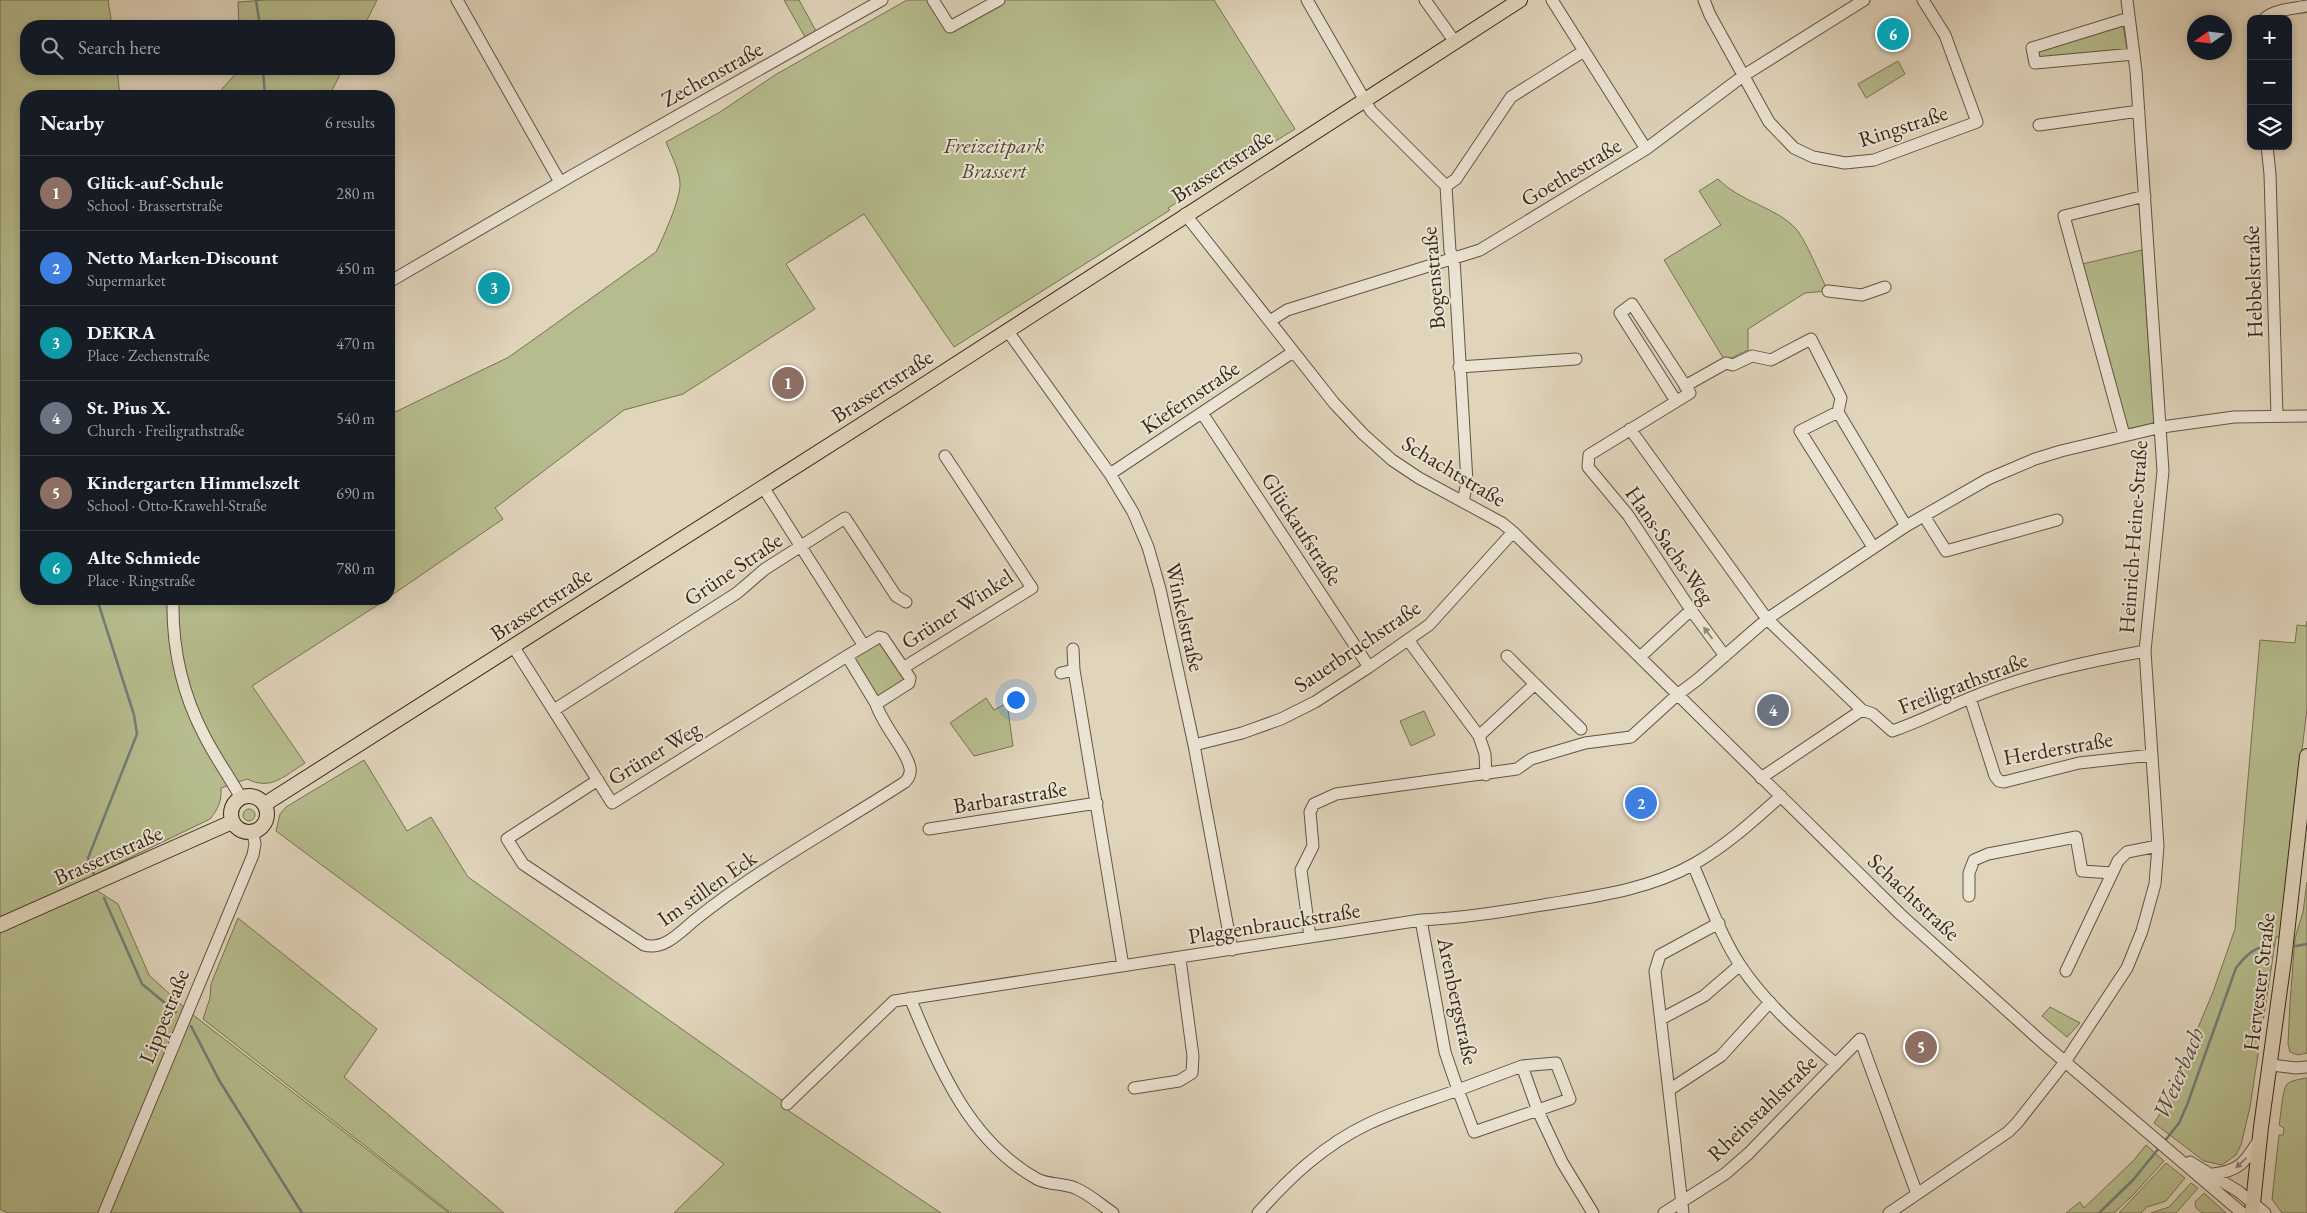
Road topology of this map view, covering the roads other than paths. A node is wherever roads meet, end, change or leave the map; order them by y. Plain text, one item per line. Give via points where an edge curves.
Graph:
1 (456, 0) edge
2 (882, 0) edge
3 (933, 0) edge
4 (999, 0) edge
5 (1307, 0) edge
6 (1425, 0) edge
7 (1520, 0) edge
8 (1552, 0) edge
9 (1704, 0) edge
10 (1864, 0) edge
11 (1923, 0) edge
12 (2127, 0) edge
13 (2307, 6) edge
14 (2273, 15) edge
15 (2129, 18) junction
16 (1455, 42) junction
17 (1584, 51) junction
18 (2134, 54) junction
19 (1743, 76) junction
20 (1366, 100) junction
21 (2139, 111) junction
22 (2039, 125) dead end
23 (1646, 149) junction
24 (2267, 150) edge
25 (560, 182) junction
26 (1446, 186) junction
27 (2145, 196) junction
28 (1186, 214) junction
29 (1454, 259) junction
30 (395, 278) edge
31 (1885, 287) dead end
32 (1828, 291) dead end
33 (1270, 321) junction
34 (1007, 330) junction
35 (1293, 352) junction
36 (1576, 359) dead end
37 (1459, 367) junction
38 (1688, 390) junction
39 (1676, 401) junction
40 (1838, 412) junction
41 (1202, 413) junction
42 (2277, 416) junction
43 (2307, 416) edge
44 (2162, 427) junction
45 (1630, 429) junction
46 (2124, 434) junction
47 (945, 456) dead end
48 (1110, 474) junction
49 (763, 488) junction
50 (1463, 502) junction
51 (1924, 516) junction
52 (2057, 520) dead end
53 (1906, 526) junction
54 (1513, 532) junction
55 (1873, 547) junction
56 (801, 548) junction
57 (906, 602) dead end
58 (172, 605) edge
59 (1691, 610) junction
60 (1767, 619) junction
61 (1408, 640) junction
62 (513, 646) junction
63 (864, 646) junction
64 (1074, 649) dead end
65 (2144, 651) junction
66 (847, 656) junction
67 (1507, 656) dead end
68 (1725, 656) junction
69 (1640, 657) junction
70 (1369, 667) junction
71 (903, 668) junction
72 (1074, 670) junction
73 (1061, 673) dead end
74 (1535, 684) junction
75 (1677, 695) junction
76 (1970, 698) junction
77 (876, 704) junction
78 (554, 710) junction
79 (1862, 710) junction
80 (1581, 729) dead end
81 (1479, 736) junction
82 (1194, 745) junction
83 (2152, 755) junction
84 (2307, 756) edge
85 (1486, 775) junction
86 (1761, 778) junction
87 (598, 780) junction
88 (1780, 796) junction
89 (241, 798) junction
90 (1097, 803) junction
91 (265, 804) junction
92 (232, 822) junction
93 (929, 829) dead end
94 (253, 832) junction
95 (2158, 846) junction
96 (1693, 865) junction
97 (2112, 874) junction
98 (1969, 896) dead end
99 (1421, 920) junction
100 (1719, 923) junction
101 (0, 925) edge
102 (1310, 937) junction
103 (1232, 950) junction
104 (1180, 959) junction
105 (1740, 965) junction
106 (1123, 966) junction
107 (2066, 971) dead end
108 (910, 998) junction
109 (1770, 1002) junction
110 (1661, 1019) junction
111 (2065, 1062) junction
112 (1836, 1064) junction
113 (2270, 1065) junction
114 (1522, 1066) junction
115 (2307, 1067) edge
116 (1134, 1088) dead end
117 (1458, 1090) junction
118 (1669, 1090) junction
119 (788, 1104) dead end
120 (1538, 1111) junction
121 (2260, 1138) junction
122 (2171, 1151) junction
123 (2213, 1174) junction
124 (1917, 1194) junction
125 (1682, 1208) edge
126 (2253, 1208) edge
127 (104, 1213) edge
128 (1113, 1213) edge
129 (1258, 1213) edge
130 (1593, 1213) edge
131 (1664, 1213) edge
132 (1889, 1213) edge
133 (2242, 1213) edge
134 (2265, 1213) edge

1 - 25 street
2 - 25 street, Zechenstraße
3 - 4 street via 950,27
5 - 20 street
6 - 16 street
7 - 16 main road, Brassertstraße
8 - 17 street
9 - 19 street, Ringstraße
10 - 19 street, Goethestraße
11 - 19 street, Ringstraße via 1945,35 1977,122 1874,160 1827,161 1794,148 1769,122
12 - 15 street, Heinrich-Heine-Straße
13 - 14 street
15 - 18 street, Heinrich-Heine-Straße
15 - 18 street via 2032,48 2035,64
16 - 20 main road, Brassertstraße
17 - 23 street
17 - 26 street via 1512,97 1456,179
18 - 21 street, Heinrich-Heine-Straße
19 - 23 street, Goethestraße
20 - 26 street via 1371,111
20 - 28 main road, Brassertstraße
21 - 22 street
21 - 27 street, Heinrich-Heine-Straße
23 - 29 street, Goethestraße via 1480,250
24 - 42 street, Hebbelstraße
25 - 30 street, Zechenstraße
26 - 29 street, Bogenstraße via 1450,252
27 - 44 street, Heinrich-Heine-Straße
27 - 46 street via 2064,216
28 - 33 street, Schachtstraße
28 - 34 main road, Brassertstraße
29 - 33 street, Goethestraße via 1287,310
29 - 37 street, Bogenstraße
31 - 32 street via 1862,295
33 - 35 street, Schachtstraße
34 - 48 street, Winkelstraße
34 - 49 main road, Brassertstraße
35 - 41 street, Kiefernstraße
35 - 50 street, Schachtstraße via 1334,403 1392,460
36 - 37 street
37 - 50 street, Bogenstraße via 1467,482
38 - 39 street
38 - 39 street via 1632,304 1620,313
38 - 40 street via 1726,363 1733,365 1752,356 1771,360 1811,339 1841,398
39 - 45 street
40 - 53 street
40 - 55 street via 1800,431
41 - 48 street, Kiefernstraße
41 - 70 street, Glückaufstraße
42 - 43 street
42 - 44 street via 2234,417
44 - 46 street
44 - 65 street, Heinrich-Heine-Straße via 2163,471
45 - 59 street, Hans-Sachs-Weg via 1589,455 1590,471 1628,515
45 - 60 street
46 - 51 street via 2035,459 1988,479
47 - 71 street, Grüner Winkel via 1032,588
48 - 82 street, Winkelstraße via 1133,512 1148,547
49 - 56 street
49 - 62 main road, Brassertstraße
50 - 54 street, Schachtstraße
51 - 52 street via 1946,551
51 - 53 street
53 - 55 street
54 - 61 street, Sauerbruchstraße via 1429,625
54 - 69 street, Schachtstraße
55 - 60 street
56 - 57 street, Grüne Straße via 845,518 896,596
56 - 63 street
56 - 78 street, Grüne Straße
58 - 89 street via 176,649 188,697 204,734
68 -> 59 street, Hans-Sachs-Weg
59 - 69 street
60 - 68 street
60 - 79 street
61 - 70 street, Sauerbruchstraße
61 - 81 street
62 - 78 street, Grüner Weg
62 - 91 main road, Brassertstraße
63 - 66 street, Grüner Weg
63 - 71 street, Grüner Weg via 883,638
64 - 72 street, Barbarastraße
65 - 76 street, Freiligrathstraße via 2060,667
65 - 83 street, Heinrich-Heine-Straße
66 - 77 street
66 - 87 street, Grüner Weg via 612,804
67 - 74 street
68 - 75 street
69 - 75 street, Schachtstraße
70 - 82 street, Sauerbruchstraße via 1315,702 1281,719
71 - 77 street via 910,684
72 - 73 street
72 - 90 street, Barbarastraße
74 - 80 street
74 - 81 street
75 - 85 street via 1631,737 1585,743 1531,759 1517,769
75 - 86 street, Schachtstraße
76 - 79 street, Freiligrathstraße via 1892,731 1873,714
76 - 83 street, Herderstraße via 1999,781 2079,763
77 - 87 street, Im stillen Eck via 880,717 909,763 910,774 906,782 729,894 669,940 655,946 644,945 523,864 507,839
78 - 87 street, Grüner Weg
79 - 86 street
81 - 85 street via 1485,754
82 - 103 street, Winkelstraße
83 - 95 street, Heinrich-Heine-Straße
84 - 113 main road, Hervester Straße
85 - 102 street via 1336,794 1314,804 1310,812 1313,846 1302,866
86 - 88 street, Schachtstraße
88 - 96 street, Plaggenbrauckstraße via 1737,836
88 - 111 street, Schachtstraße via 1900,914
89 - 91 main road via 254,796
89 - 92 main road via 231,811
90 - 93 street, Barbarastraße
90 - 106 street, Barbarastraße
91 - 94 main road via 268,810 265,825
92 - 94 main road via 241,831
92 - 101 main road, Brassertstraße
94 - 127 street, Lippestraße via 253,855
95 - 97 street via 2127,852
95 - 111 street, Heinrich-Heine-Straße via 2155,884 2138,943 2126,968
96 - 99 street, Plaggenbrauckstraße via 1646,885 1602,895 1464,918
96 - 100 street
97 - 98 street via 2082,871 2076,837 1988,854 1974,860 1968,873
97 - 107 street
99 - 102 street, Plaggenbrauckstraße
99 - 117 street, Arenbergstraße via 1445,1052
100 - 105 street
100 - 110 street via 1660,955 1655,971
102 - 103 street, Plaggenbrauckstraße
103 - 104 street, Plaggenbrauckstraße
104 - 106 street, Plaggenbrauckstraße
104 - 116 street via 1193,1056 1192,1073 1179,1080
105 - 109 street
105 - 110 street via 1704,996
106 - 108 street, Plaggenbrauckstraße
108 - 119 street, Plaggenbrauckstraße via 894,1001
108 - 128 street via 948,1085 981,1131 1007,1157 1039,1180 1075,1188
109 - 112 street via 1783,1018
109 - 118 street via 1721,1056
110 - 118 street
111 - 122 street, Schachtstraße
111 - 124 street, Heinrich-Heine-Straße via 2008,1132
112 - 124 street, Rheinstahlstraße via 1860,1039
112 - 125 street, Rheinstahlstraße via 1749,1153
113 - 115 street
113 - 121 main road, Hervester Straße
114 - 117 street, Arenbergstraße
114 - 120 street
114 - 120 street, Arenbergstraße via 1556,1063 1570,1099
117 - 120 street, Arenbergstraße via 1474,1132
117 - 129 street, Arenbergstraße via 1369,1123 1340,1139 1290,1178
118 - 125 street
120 - 130 street via 1562,1162
121 -> 123 street via 2240,1166 2226,1173
121 - 126 main road, Hervester Straße
122 - 123 street, Schachtstraße
122 - 133 street, Schachtstraße
123 - 126 street, Schachtstraße
124 - 132 street, Heinrich-Heine-Straße
125 - 131 street, Rheinstahlstraße
126 - 134 street, Schachtstraße

